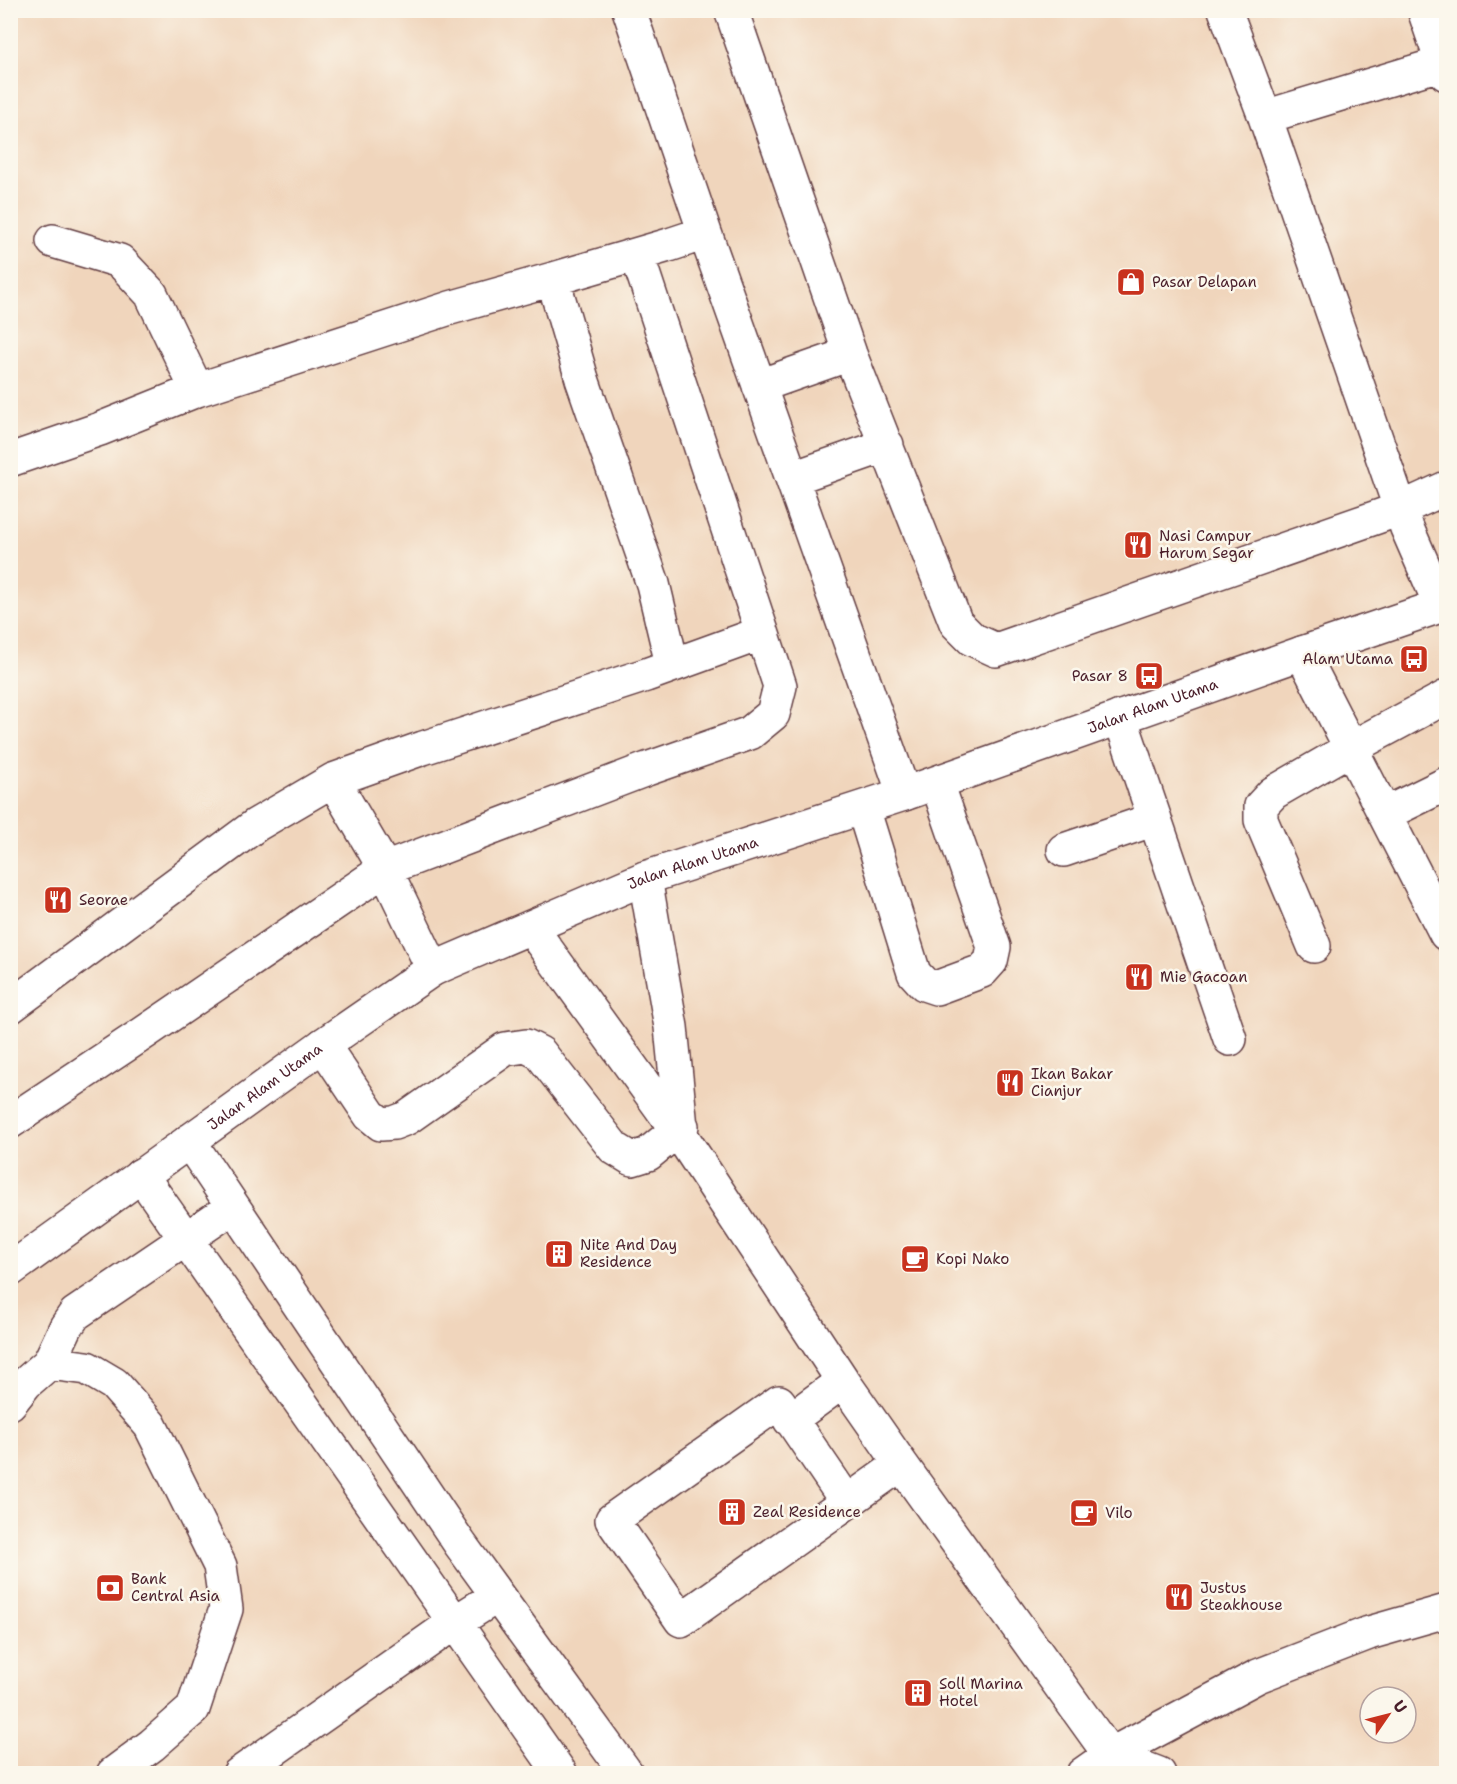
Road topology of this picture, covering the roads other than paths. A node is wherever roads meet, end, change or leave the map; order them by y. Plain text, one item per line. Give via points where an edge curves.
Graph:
1 (629, 10) edge
2 (731, 10) edge
3 (1225, 10) edge
4 (1424, 10) edge
5 (1441, 10) edge
6 (1446, 28) edge
7 (1445, 69) edge
8 (1265, 117) junction
9 (705, 233) junction
10 (53, 242) dead end
11 (637, 255) junction
12 (553, 279) junction
13 (850, 354) junction
14 (759, 386) junction
15 (196, 390) junction
16 (887, 445) junction
17 (10, 460) edge
18 (793, 478) junction
19 (1446, 488) edge
20 (1400, 508) junction
21 (1444, 605) edge
22 (762, 633) junction
23 (1302, 652) junction
24 (672, 664) junction
25 (1446, 698) edge
26 (1120, 717) junction
27 (1352, 748) junction
28 (333, 780) junction
29 (938, 783) junction
30 (1446, 784) edge
31 (904, 794) junction
32 (862, 808) junction
33 (1385, 814) junction
34 (1155, 819) junction
35 (1064, 850) dead end
36 (385, 869) junction
37 (645, 878) junction
38 (531, 928) junction
39 (1446, 934) edge
40 (1314, 946) dead end
41 (433, 969) junction
42 (10, 1007) edge
43 (1230, 1039) dead end
44 (323, 1045) junction
45 (10, 1122) edge
46 (680, 1131) junction
47 (189, 1141) junction
48 (141, 1175) junction
49 (233, 1207) junction
50 (187, 1239) junction
51 (10, 1270) edge
52 (49, 1363) junction
53 (843, 1381) junction
54 (10, 1403) edge
55 (790, 1420) junction
56 (901, 1464) junction
57 (847, 1502) junction
58 (497, 1596) junction
59 (1446, 1611) edge
60 (454, 1623) junction
61 (1110, 1755) junction
62 (113, 1773) edge
63 (239, 1773) edge
64 (561, 1773) edge
65 (627, 1773) edge
66 (1083, 1773) edge
67 (1159, 1773) edge

1 - 9 main road
2 - 13 main road
3 - 8 main road
4 - 7 main road
5 - 6 main road
7 - 8 main road
8 - 20 main road
9 - 11 main road
9 - 14 main road
10 - 15 main road via 120,261 151,294
11 - 12 main road
11 - 22 main road
12 - 15 main road
12 - 24 main road via 582,379 653,584
13 - 14 main road
13 - 16 main road
14 - 18 main road
15 - 17 main road
16 - 18 main road
16 - 20 main road via 956,623 972,639 996,650
18 - 31 main road
19 - 20 main road
20 - 21 main road
21 - 23 main road, Jalan Alam Utama
22 - 24 main road
22 - 36 main road via 780,686 772,714 750,733
23 - 26 main road, Jalan Alam Utama
23 - 27 main road
24 - 28 main road
25 - 27 main road
26 - 29 main road, Jalan Alam Utama
26 - 34 main road
27 - 33 main road
27 - 40 main road via 1273,793 1261,806 1261,820
28 - 36 main road
28 - 42 main road via 256,825
29 - 31 main road, Jalan Alam Utama
29 - 32 main road via 994,946 991,961 982,971 936,988 924,984 914,974
30 - 33 main road
31 - 32 main road, Jalan Alam Utama
32 - 37 main road, Jalan Alam Utama
33 - 39 main road
34 - 35 main road
34 - 43 main road
36 - 41 main road
36 - 45 main road
37 - 38 main road, Jalan Alam Utama
37 - 46 main road via 671,1027
38 - 41 main road, Jalan Alam Utama
38 - 46 main road
41 - 44 main road, Jalan Alam Utama
44 - 46 main road via 370,1115 381,1124 407,1118 506,1049 526,1046 540,1053 614,1148 632,1159 648,1154
44 - 47 main road, Jalan Alam Utama
46 - 53 main road
47 - 48 main road, Jalan Alam Utama
47 - 49 main road
48 - 50 main road
48 - 51 main road, Jalan Alam Utama
49 - 50 main road
49 - 58 main road
50 - 52 main road via 75,1314
50 - 60 main road
52 - 54 main road
52 - 62 main road via 87,1368 114,1384 150,1425 220,1566 226,1609 193,1708
53 - 55 main road
53 - 56 main road
55 - 57 main road
55 - 57 main road via 779,1402 612,1521 681,1620
56 - 57 main road
56 - 61 main road
58 - 60 main road
58 - 65 main road
59 - 61 main road via 1370,1633 1257,1676
60 - 63 main road
60 - 64 main road
61 - 66 main road
61 - 67 main road

